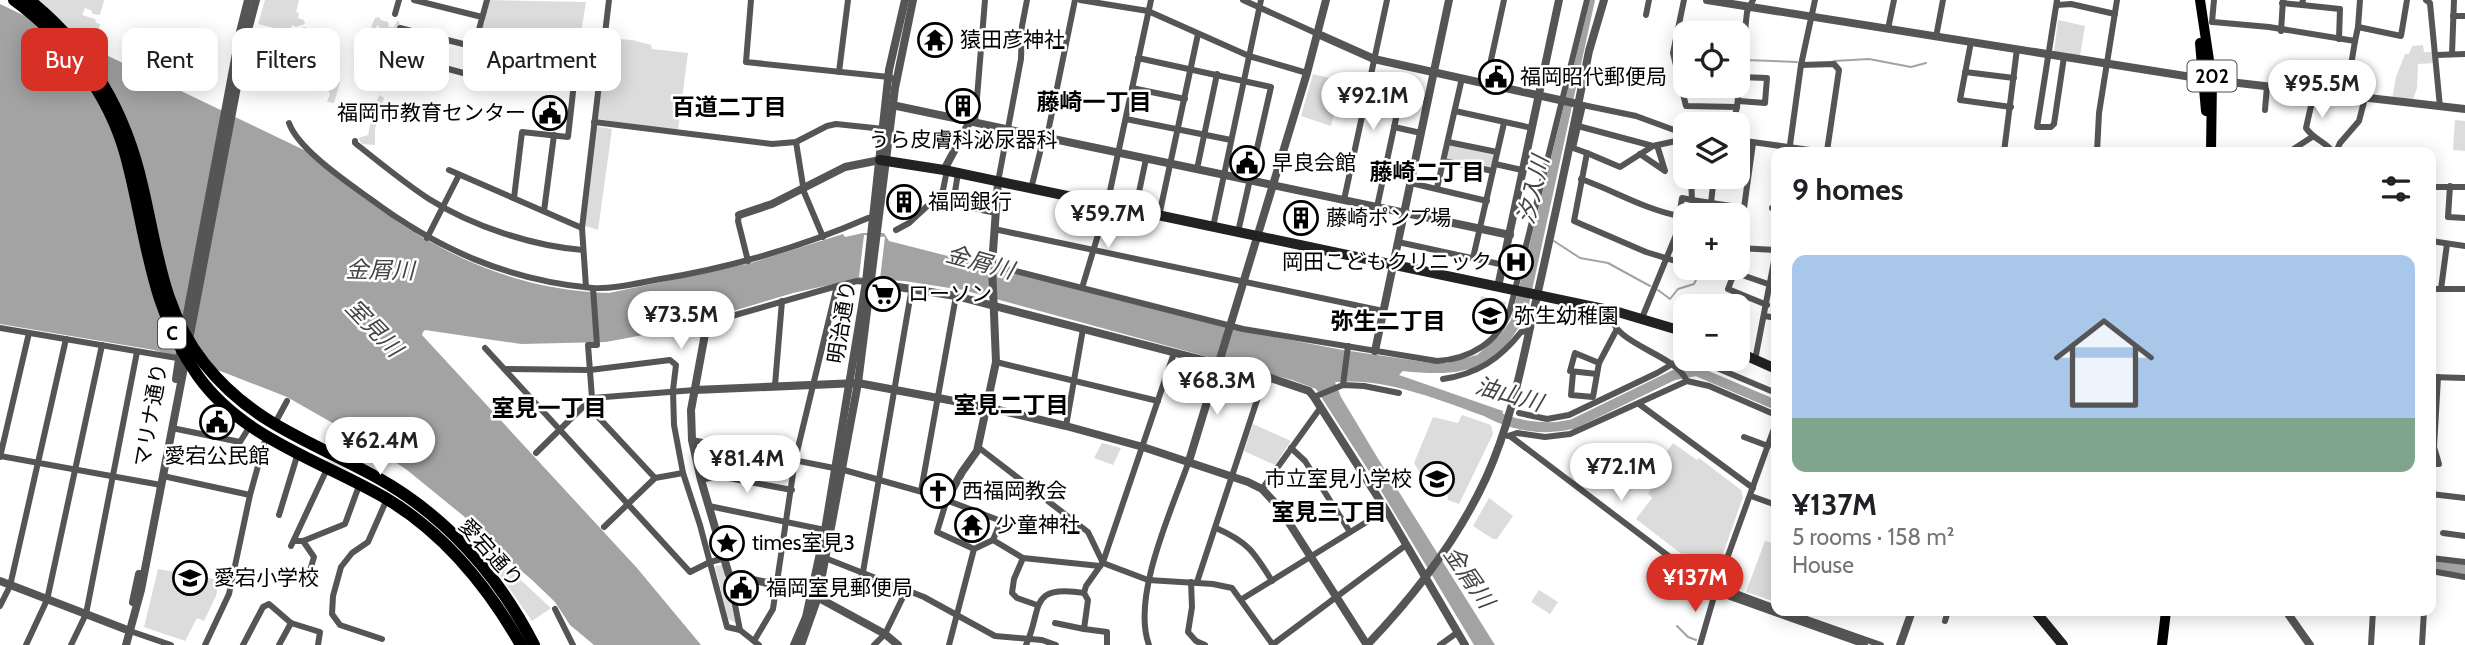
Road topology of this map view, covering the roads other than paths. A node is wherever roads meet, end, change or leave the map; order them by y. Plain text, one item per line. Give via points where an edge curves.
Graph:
1 (14, 0) edge
2 (29, 0) edge
3 (248, 0) edge
4 (256, 0) edge
5 (399, 0) edge
6 (414, 0) edge
7 (487, 0) edge
8 (609, 0) edge
9 (751, 0) edge
10 (848, 0) edge
11 (905, 0) edge
12 (913, 0) edge
13 (985, 0) edge
14 (1027, 0) edge
15 (1077, 0) edge
16 (1151, 0) edge
17 (1243, 0) edge
18 (1326, 0) edge
19 (1387, 0) edge
20 (1449, 0) edge
21 (1504, 0) edge
22 (1559, 0) edge
23 (1587, 0) edge
24 (1604, 0) edge
25 (1650, 0) edge
26 (1684, 0) edge
27 (1707, 0) edge
28 (1815, 0) edge
29 (1894, 0) edge
30 (1942, 0) edge
31 (2117, 0) edge
32 (2192, 0) edge
33 (2200, 0) edge
34 (2214, 0) edge
35 (2360, 0) edge
36 (2407, 0) edge
37 (2426, 0) edge
38 (2454, 0) edge
39 (2283, 2) edge
40 (2302, 2) edge
41 (2057, 3) edge
42 (1260, 4) edge
43 (1752, 4) edge
44 (1148, 11) junction
45 (395, 14) dead end
46 (2115, 14) junction
47 (1646, 15) dead end
48 (1811, 16) junction
49 (2453, 16) junction
50 (2465, 16) edge
51 (482, 17) junction
52 (1680, 21) edge
53 (1747, 21) edge
54 (2209, 24) junction
55 (2358, 27) junction
56 (479, 28) edge
57 (606, 28) edge
58 (1888, 29) junction
59 (2281, 31) junction
60 (1198, 34) junction
61 (1318, 34) junction
62 (1936, 37) junction
63 (2339, 39) junction
64 (2355, 41) junction
65 (1971, 42) junction
66 (2017, 49) junction
67 (2050, 54) junction
68 (2435, 54) junction
69 (2452, 54) junction
70 (2465, 54) edge
71 (1249, 56) junction
72 (2064, 57) junction
73 (1138, 58) junction
74 (1374, 59) junction
75 (2106, 64) junction
76 (1801, 65) junction
77 (1191, 69) junction
78 (839, 72) junction
79 (1434, 72) junction
80 (1965, 72) junction
81 (1307, 73) junction
82 (1217, 74) junction
83 (1750, 77) edge
84 (1462, 78) junction
85 (2014, 78) junction
86 (892, 79) junction
87 (2208, 79) junction
88 (1245, 80) junction
89 (1486, 83) junction
90 (2267, 86) junction
91 (1132, 88) junction
92 (2305, 90) junction
93 (573, 91) edge
94 (598, 91) edge
95 (1539, 94) junction
96 (2346, 96) junction
97 (1685, 98) edge
98 (1738, 98) edge
99 (2365, 98) junction
100 (1185, 99) junction
101 (1561, 99) junction
102 (1428, 101) junction
103 (1577, 104) junction
104 (1738, 104) junction
105 (892, 105) junction
106 (2011, 107) junction
107 (2440, 107) junction
108 (2465, 109) edge
109 (230, 110) junction
110 (2265, 110) dead end
111 (1455, 111) junction
112 (1736, 112) edge
113 (1126, 119) junction
114 (972, 121) junction
115 (594, 122) junction
116 (1504, 122) junction
117 (289, 123) dead end
118 (1578, 126) junction
119 (1394, 127) junction
120 (1532, 128) junction
121 (884, 129) junction
122 (1178, 129) junction
123 (1008, 130) junction
124 (1673, 130) edge
125 (1421, 133) junction
126 (1204, 134) junction
127 (554, 135) junction
128 (1045, 137) junction
129 (2312, 137) junction
130 (1231, 140) junction
131 (355, 141) dead end
132 (1673, 141) edge
133 (796, 142) junction
134 (1448, 142) junction
135 (1750, 142) edge
136 (1753, 143) junction
137 (1656, 145) junction
138 (1774, 147) edge
139 (1789, 147) edge
140 (1828, 147) edge
141 (2005, 147) edge
142 (2097, 147) edge
143 (2205, 147) edge
144 (2211, 147) edge
145 (2297, 147) edge
146 (2330, 147) edge
147 (2337, 147) edge
148 (1497, 152) junction
149 (1118, 153) junction
150 (1587, 153) junction
151 (1640, 154) junction
152 (1146, 159) junction
153 (884, 160) junction
154 (1444, 160) junction
155 (1171, 164) junction
156 (1494, 167) junction
157 (1197, 169) junction
158 (449, 170) dead end
159 (945, 170) junction
160 (1522, 170) junction
161 (958, 173) junction
162 (459, 175) junction
163 (1224, 176) junction
164 (1581, 179) junction
165 (998, 181) junction
166 (1251, 181) junction
167 (1411, 183) junction
168 (1273, 185) junction
169 (2451, 186) junction
170 (803, 187) junction
171 (2436, 187) edge
172 (2465, 187) edge
173 (1031, 188) junction
174 (1437, 188) junction
175 (1692, 189) edge
176 (1713, 189) edge
177 (514, 198) junction
178 (1345, 200) junction
179 (1692, 200) junction
180 (1487, 201) junction
181 (1681, 203) edge
182 (1711, 203) joint
183 (1745, 203) edge
184 (1107, 205) junction
185 (444, 206) junction
186 (1377, 207) junction
187 (544, 211) junction
188 (1135, 211) junction
189 (996, 213) junction
190 (1405, 213) junction
191 (1673, 214) edge
192 (739, 215) joint
193 (1159, 216) junction
194 (874, 217) junction
195 (2465, 218) edge
196 (1213, 227) junction
197 (582, 228) junction
198 (994, 229) junction
199 (1480, 229) junction
200 (896, 230) dead end
201 (1238, 232) junction
202 (1510, 235) junction
203 (878, 236) junction
204 (1258, 236) junction
205 (822, 237) junction
206 (427, 238) junction
207 (1398, 242) junction
208 (2436, 242) edge
209 (1673, 244) edge
210 (2447, 244) junction
211 (2465, 246) edge
212 (1094, 249) junction
213 (1750, 249) edge
214 (583, 250) junction
215 (1771, 250) edge
216 (1474, 258) junction
217 (1668, 259) junction
218 (1673, 260) edge
219 (748, 261) junction
220 (158, 265) junction
221 (992, 265) junction
222 (1394, 265) junction
223 (1504, 265) junction
224 (1731, 280) edge
225 (1750, 280) edge
226 (1243, 281) junction
227 (869, 283) junction
228 (1771, 284) edge
229 (836, 286) junction
230 (589, 287) junction
231 (1498, 287) junction
232 (912, 288) junction
233 (1082, 288) junction
234 (1770, 288) junction
235 (2436, 289) edge
236 (2441, 289) junction
237 (2465, 289) edge
238 (1516, 290) junction
239 (1537, 295) junction
240 (956, 296) junction
241 (782, 301) junction
242 (993, 305) junction
243 (1767, 305) junction
244 (1383, 311) junction
245 (1610, 311) junction
246 (1765, 316) junction
247 (1771, 317) edge
248 (1642, 318) junction
249 (707, 323) joint
250 (1231, 326) junction
251 (0, 328) edge
252 (1673, 328) edge
253 (1083, 329) junction
254 (1617, 330) junction
255 (1529, 331) junction
256 (29, 333) junction
257 (66, 339) junction
258 (102, 345) junction
259 (1348, 347) junction
260 (485, 348) dead end
261 (1375, 351) junction
262 (137, 352) junction
263 (1174, 353) junction
264 (183, 354) junction
265 (1750, 358) edge
266 (1755, 360) junction
267 (996, 362) junction
268 (1599, 363) junction
269 (1217, 365) junction
270 (1673, 365) edge
271 (1673, 366) edge
272 (1771, 367) edge
273 (505, 369) junction
274 (590, 370) junction
275 (1679, 371) edge
276 (1724, 371) edge
277 (1573, 373) junction
278 (1597, 374) junction
279 (1265, 376) junction
280 (2436, 377) edge
281 (2465, 378) edge
282 (1443, 379) dead end
283 (1687, 379) junction
284 (1074, 381) junction
285 (854, 383) junction
286 (813, 384) junction
287 (775, 385) junction
288 (1342, 386) junction
289 (673, 390) junction
290 (695, 390) junction
291 (894, 390) junction
292 (1771, 391) edge
293 (1399, 393) dead end
294 (1314, 397) junction
295 (592, 398) junction
296 (938, 398) junction
297 (286, 401) dead end
298 (1158, 401) junction
299 (586, 404) junction
300 (1639, 404) junction
301 (986, 407) junction
302 (1321, 407) junction
303 (1515, 412) junction
304 (1771, 413) edge
305 (251, 425) junction
306 (274, 426) junction
307 (1066, 426) junction
308 (172, 428) junction
309 (559, 429) junction
310 (345, 433) dead end
311 (1506, 433) junction
312 (267, 436) junction
313 (1744, 437) dead end
314 (1771, 437) edge
315 (692, 440) junction
316 (1768, 446) junction
317 (978, 447) junction
318 (1143, 447) junction
319 (1292, 448) junction
320 (298, 453) junction
321 (536, 453) dead end
322 (0, 456) edge
323 (334, 456) junction
324 (795, 460) junction
325 (1189, 461) junction
326 (38, 463) junction
327 (328, 467) junction
328 (76, 469) junction
329 (838, 469) junction
330 (683, 473) junction
331 (1233, 476) junction
332 (112, 477) junction
333 (655, 478) junction
334 (878, 479) junction
335 (701, 480) junction
336 (160, 482) junction
337 (360, 483) junction
338 (1262, 489) junction
339 (792, 490) junction
340 (921, 491) junction
341 (1752, 492) junction
342 (250, 495) junction
343 (2436, 495) edge
344 (387, 498) junction
345 (2465, 498) edge
346 (947, 499) junction
347 (1771, 502) edge
348 (628, 505) junction
349 (709, 506) junction
350 (1386, 510) junction
351 (279, 515) dead end
352 (786, 522) junction
353 (604, 527) dead end
354 (1216, 528) junction
355 (825, 530) junction
356 (1350, 532) junction
357 (2444, 533) dead end
358 (455, 536) junction
359 (2465, 536) edge
360 (993, 540) junction
361 (303, 541) junction
362 (1406, 545) junction
363 (974, 550) junction
364 (1311, 557) junction
365 (725, 558) junction
366 (825, 558) junction
367 (1023, 558) junction
368 (2436, 559) edge
369 (710, 562) junction
370 (2465, 562) edge
371 (1101, 564) junction
372 (863, 572) junction
373 (2436, 572) edge
374 (729, 575) junction
375 (2465, 577) edge
376 (1425, 578) junction
377 (1148, 580) junction
378 (1272, 581) junction
379 (0, 582) edge
380 (1194, 582) junction
381 (306, 584) dead end
382 (777, 584) junction
383 (10, 586) junction
384 (1716, 589) junction
385 (906, 591) junction
386 (1084, 593) junction
387 (855, 594) dead end
388 (815, 595) junction
389 (1336, 597) junction
390 (1242, 599) junction
391 (47, 600) junction
392 (1037, 605) junction
393 (0, 606) edge
394 (1771, 606) edge
395 (555, 609) dead end
396 (1771, 610) edge
397 (86, 614) junction
398 (958, 616) junction
399 (1788, 616) edge
400 (1798, 616) edge
401 (1910, 616) edge
402 (1946, 616) edge
403 (2039, 616) edge
404 (2159, 616) edge
405 (2165, 616) edge
406 (2290, 616) edge
407 (2373, 616) edge
408 (2424, 616) edge
409 (1945, 621) dead end
410 (291, 622) junction
411 (1055, 623) dead end
412 (1084, 629) junction
413 (128, 630) junction
414 (740, 630) junction
415 (1458, 632) junction
416 (885, 634) junction
417 (382, 639) dead end
418 (1027, 642) edge
419 (756, 643) edge
420 (1196, 643) edge
421 (26, 645) edge
422 (71, 645) edge
423 (124, 645) edge
424 (172, 645) edge
425 (205, 645) edge
426 (243, 645) edge
427 (279, 645) edge
428 (318, 645) edge
429 (520, 645) edge
430 (536, 645) edge
431 (573, 645) edge
432 (794, 645) edge
433 (802, 645) edge
434 (874, 645) edge
435 (898, 645) edge
436 (949, 645) edge
437 (1055, 645) edge
438 (1107, 645) edge
439 (1149, 645) edge
440 (1205, 645) edge
441 (1273, 645) edge
442 (1440, 645) edge
443 (1465, 645) edge
444 (1700, 645) edge
445 (1865, 645) edge
446 (1881, 645) edge
447 (1900, 645) edge
448 (2063, 645) edge
449 (2156, 645) edge
450 (2162, 645) edge
451 (2310, 645) edge
452 (2371, 645) edge
453 (2422, 645) edge

1 - 429 highway, C via 55,34 108,110 126,155 160,304 176,342 200,378 226,407 267,437 386,499 428,528 481,582
2 - 220 highway, C via 78,48 116,106 142,185
3 - 109 street
4 - 109 street
5 - 45 street
6 - 51 street
7 - 51 street
8 - 57 street
9 - 78 street via 746,62
10 - 78 street
11 - 86 street, 明治通り
12 - 86 street, 明治通り
13 - 114 street
14 - 123 street
15 - 44 street
15 - 128 street
16 - 44 street
17 - 42 street
18 - 61 street
19 - 74 street
20 - 79 street
21 - 89 street
22 - 95 street
23 - 101 street
24 - 103 street
25 - 47 street
26 - 52 street
27 - 43 street
28 - 48 street
29 - 58 street
30 - 62 street
31 - 46 street
32 - 87 highway, 202
33 - 54 highway, 202
34 - 54 street
35 - 55 street
36 - 55 street via 2401,36
37 - 68 street via 2431,3
38 - 49 street
39 - 40 street
39 - 59 street
40 - 63 street via 2340,9
41 - 46 street
41 - 67 street
42 - 61 street
42 - 71 street
43 - 48 street
43 - 53 street
44 - 60 street
44 - 73 street
46 - 75 street
48 - 58 street
48 - 76 street
49 - 50 street
49 - 69 street
51 - 56 street
54 - 59 street
54 - 87 highway, 202
55 - 64 street
58 - 62 street
59 - 63 street
60 - 71 street
60 - 77 street
61 - 74 street
61 - 81 street
62 - 65 street
63 - 64 street
64 - 96 street
65 - 66 street
65 - 80 street
66 - 67 street
66 - 85 street
67 - 72 street
67 - 72 street via 2037,127 2054,124
68 - 69 street
68 - 107 street
69 - 70 street
71 - 81 street
71 - 88 street
72 - 75 street
73 - 77 street
73 - 91 street
74 - 79 street
74 - 178 street
75 - 87 street
75 - 142 street
76 - 139 street
76 - 140 street via 1833,64 1839,71
77 - 82 street
77 - 100 street
78 - 86 street
79 - 84 street
79 - 102 street
80 - 85 street
80 - 106 street via 1960,100
81 - 168 street
82 - 88 street
82 - 126 street
83 - 104 street via 1767,78 1765,103
84 - 89 street
84 - 111 street
85 - 106 street
86 - 105 street, 明治通り
86 - 121 street, 明治通り
87 - 90 street
87 - 143 highway, 202
87 - 144 highway, 202
88 - 130 street
88 - 166 street via 1271,87
89 - 95 street
90 - 92 street
90 - 110 street
91 - 100 street
91 - 113 street
92 - 96 street
92 - 129 street via 2311,106 2306,128
93 - 127 street via 568,137
94 - 115 street
95 - 101 street
95 - 120 street
96 - 99 street
97 - 104 street via 1686,106
98 - 104 street
99 - 107 street
99 - 147 street via 2359,121
100 - 122 street
101 - 103 street
101 - 238 street
102 - 119 street via 1401,95
102 - 125 street
103 - 118 street
103 - 124 street via 1636,116
103 - 239 street
104 - 112 street
105 - 114 street
105 - 153 street, 明治通り
106 - 141 street
107 - 108 street
109 - 264 street, マリナ通り
111 - 116 street
111 - 134 street
113 - 122 street
113 - 149 street
114 - 123 street
114 - 159 street
115 - 133 street via 772,144
115 - 197 street
116 - 120 street
116 - 148 street
117 - 206 street via 295,135 339,176
118 - 137 street
118 - 150 street via 1573,148
119 - 125 street
119 - 186 street
120 - 160 street
121 - 133 street via 836,124
121 - 153 street, 明治通り
122 - 126 street
122 - 155 street
123 - 128 street
123 - 165 street
125 - 167 street
126 - 130 street
126 - 157 street
127 - 177 street via 522,132
127 - 187 street
128 - 149 street
128 - 173 street
129 - 145 street
129 - 146 street
130 - 163 street
131 - 185 street
132 - 137 street
133 - 170 street
134 - 148 street
134 - 154 street
135 - 136 street
136 - 138 street
136 - 183 street
137 - 151 street
137 - 151 street via 1665,171
148 - 156 street
149 - 152 street
149 - 184 street
150 - 151 street via 1620,167
150 - 164 street
152 - 155 street
152 - 188 street
153 - 159 main road
153 - 170 street via 845,167
153 - 194 street, 明治通り
153 - 203 street, 明治通り
154 - 156 street
154 - 174 street
155 - 157 street
155 - 193 street
156 - 160 street
156 - 180 street
157 - 163 street
158 - 162 street
159 - 161 main road
159 - 200 street via 939,195
160 - 202 street
161 - 165 main road
161 - 189 street via 953,204
162 - 177 street
162 - 185 street
163 - 166 street
163 - 196 street
164 - 191 street
164 - 217 street via 1574,221
165 - 173 main road
165 - 189 street
166 - 168 street
166 - 201 street
167 - 174 street
167 - 190 street
168 - 178 street
168 - 204 street
169 - 171 street
169 - 172 street
169 - 195 street via 2448,217
170 - 192 street
170 - 205 street
173 - 184 main road
174 - 180 street
175 - 179 street
176 - 182 street
177 - 187 street
178 - 186 street
179 - 181 street via 1682,198
179 - 182 street
180 - 199 street
184 - 188 main road
184 - 212 street
185 - 206 street
185 - 214 street via 507,234
186 - 190 street
187 - 197 street
188 - 193 main road
189 - 198 street
190 - 199 street
190 - 207 street
192 - 219 street
193 - 196 main road
194 - 203 street, 明治通り
194 - 205 street
196 - 201 main road
197 - 214 street
198 - 212 street
198 - 221 street
199 - 202 street
199 - 216 street
201 - 204 main road
202 - 223 street
203 - 227 street, 明治通り
204 - 222 main road
204 - 226 street
205 - 219 street
206 - 230 street via 502,270
207 - 216 street
207 - 222 street
208 - 210 street
209 - 217 street
210 - 211 street
210 - 236 street
212 - 226 street
212 - 233 street
213 - 215 street
214 - 230 street
216 - 223 street
217 - 218 street
217 - 248 street
219 - 230 street via 611,288
220 - 358 highway, C via 183,340 220,391 270,430 367,479
220 - 430 highway, C via 187,338 223,384 272,424 389,485 447,528 492,577
221 - 233 street
221 - 242 street
222 - 231 main road
222 - 244 street
223 - 231 street
224 - 243 street via 1728,289
225 - 234 street
226 - 244 street
226 - 250 street
227 - 229 street
227 - 232 street
227 - 285 street, 明治通り
228 - 234 street
229 - 241 street
229 - 286 street
230 - 274 street via 597,345 588,345
231 - 238 main road
232 - 240 street
232 - 291 street
233 - 250 street
234 - 243 street
235 - 236 street
236 - 237 street
238 - 239 main road
238 - 261 street via 1507,320 1481,348 1463,357 1437,361
239 - 245 main road
239 - 255 street
240 - 242 street
240 - 296 street
241 - 249 street
241 - 287 street
242 - 253 street
242 - 267 street
243 - 246 street
244 - 261 street
245 - 248 main road
245 - 254 street
246 - 247 street
246 - 266 street
248 - 252 main road
249 - 290 street
250 - 259 street
250 - 269 street
251 - 256 street
253 - 263 street
253 - 284 street
254 - 268 street
254 - 270 street
255 - 282 street via 1521,332 1487,366
255 - 303 street
256 - 257 street
256 - 322 street
257 - 258 street
257 - 326 street
258 - 262 street
258 - 328 street
259 - 261 street
259 - 288 street
260 - 273 street
262 - 264 street
262 - 332 street
263 - 269 street
263 - 298 street
264 - 305 street, 愛宕通り via 216,395
264 - 306 street, 愛宕通り
264 - 308 street, マリナ通り
264 - 336 street, マリナ通り
265 - 266 main road
266 - 272 main road
267 - 284 street
267 - 301 street
268 - 277 street via 1575,353
268 - 278 street
269 - 279 street
269 - 325 street
271 - 303 street via 1569,415 1547,419
273 - 274 street
273 - 309 street
274 - 289 street via 670,360 676,365
274 - 295 street
275 - 283 street
276 - 292 street
277 - 278 street
277 - 278 street via 1571,395 1593,397
279 - 294 street via 1309,391
279 - 331 street
280 - 281 street
283 - 300 street
283 - 304 street
284 - 298 street
284 - 307 street
285 - 286 street
285 - 291 street
285 - 329 street, 明治通り
286 - 287 street
286 - 324 street
287 - 290 street
288 - 293 street
288 - 294 street
289 - 290 street
289 - 295 street
289 - 330 street
290 - 315 street
291 - 296 street
291 - 334 street
294 - 302 street
295 - 299 street
296 - 301 street
296 - 340 street
297 - 306 street
298 - 318 street
299 - 309 street
299 - 333 street
300 - 311 street via 1570,434
300 - 341 street
301 - 307 street
301 - 317 street
302 - 319 street
302 - 350 street
303 - 311 street
305 - 308 street via 240,442
305 - 312 street, 愛宕通り
306 - 323 street, 愛宕通り
307 - 318 street
308 - 336 street, マリナ通り
309 - 321 street
309 - 348 street
310 - 323 street
311 - 376 street via 1478,495
311 - 384 street
312 - 320 street, 愛宕通り
312 - 342 street
313 - 316 street
314 - 316 street
315 - 324 street
315 - 335 street
316 - 341 street
317 - 346 street
317 - 371 street via 1088,532
318 - 325 street
318 - 371 street
319 - 338 street
319 - 356 street
320 - 327 street, 愛宕通り
320 - 351 street
322 - 326 street
323 - 358 street, 愛宕通り via 411,499
324 - 329 street
324 - 339 street
325 - 331 street
325 - 377 street
326 - 328 street
326 - 383 street
327 - 337 street, 愛宕通り
327 - 361 street via 292,544
328 - 332 street
328 - 391 street
329 - 334 street
329 - 355 street, 明治通り
329 - 366 street, 明治通り
330 - 333 street
330 - 369 street
331 - 338 street
331 - 354 street
332 - 336 street
332 - 397 street
333 - 348 street
334 - 340 street
334 - 372 street
335 - 339 street via 718,476
335 - 349 street
336 - 342 street
336 - 413 street, マリナ通り via 141,590
337 - 344 street, 愛宕通り
337 - 361 street via 345,524
338 - 364 street
339 - 352 street
340 - 346 street
341 - 347 street
341 - 384 street
342 - 425 street via 229,594
343 - 345 street
344 - 417 street via 368,542 341,567 332,614 340,625
344 - 429 street, 愛宕通り via 468,567
346 - 360 street via 1001,521
346 - 363 street via 937,532
348 - 353 street
348 - 369 street via 690,572
349 - 352 street
349 - 365 street
350 - 356 street
350 - 362 street
352 - 355 street
352 - 382 street
354 - 378 street via 1254,551
354 - 380 street
355 - 388 street, 明治通り
356 - 364 street
357 - 359 street
358 - 430 street, 愛宕通り via 479,554
360 - 363 street
360 - 367 street
361 - 381 street via 314,557
362 - 376 street
362 - 389 street
363 - 398 street
364 - 378 street
364 - 389 street
365 - 369 street
365 - 374 street
366 - 372 street
366 - 388 street, 明治通り
367 - 371 street
367 - 392 street via 1012,593
368 - 370 street
369 - 414 street via 727,627
371 - 377 street
371 - 386 street
372 - 385 street
372 - 387 street
373 - 375 street
374 - 382 street
374 - 414 street
376 - 389 street via 1367,645
376 - 415 street
377 - 380 street
377 - 439 street
378 - 390 street
379 - 383 street
380 - 390 street via 1231,588
380 - 420 street via 1188,632
382 - 388 street
382 - 419 street via 773,609
383 - 391 street
383 - 393 street
384 - 394 street
384 - 396 street
384 - 444 street
385 - 398 street
385 - 416 street
386 - 392 street via 1054,591
386 - 412 street via 1088,600
388 - 416 street
388 - 432 street, 明治通り
388 - 433 street, 明治通り
389 - 441 street
390 - 441 street
391 - 397 street
391 - 421 street
392 - 418 street
395 - 431 street
397 - 413 street
397 - 422 street
398 - 418 street via 995,636
398 - 436 street
399 - 445 street
400 - 446 street
401 - 447 street
402 - 409 street
403 - 448 main road
404 - 449 highway
405 - 450 highway
406 - 451 street
407 - 452 street
408 - 453 street
410 - 426 street via 269,604
410 - 427 street
410 - 428 street via 320,632
411 - 412 street
412 - 438 street via 1107,632
413 - 423 street, マリナ通り
413 - 424 street
414 - 419 street
415 - 442 street
415 - 443 street
416 - 434 street
416 - 435 street
418 - 437 street
420 - 440 street

